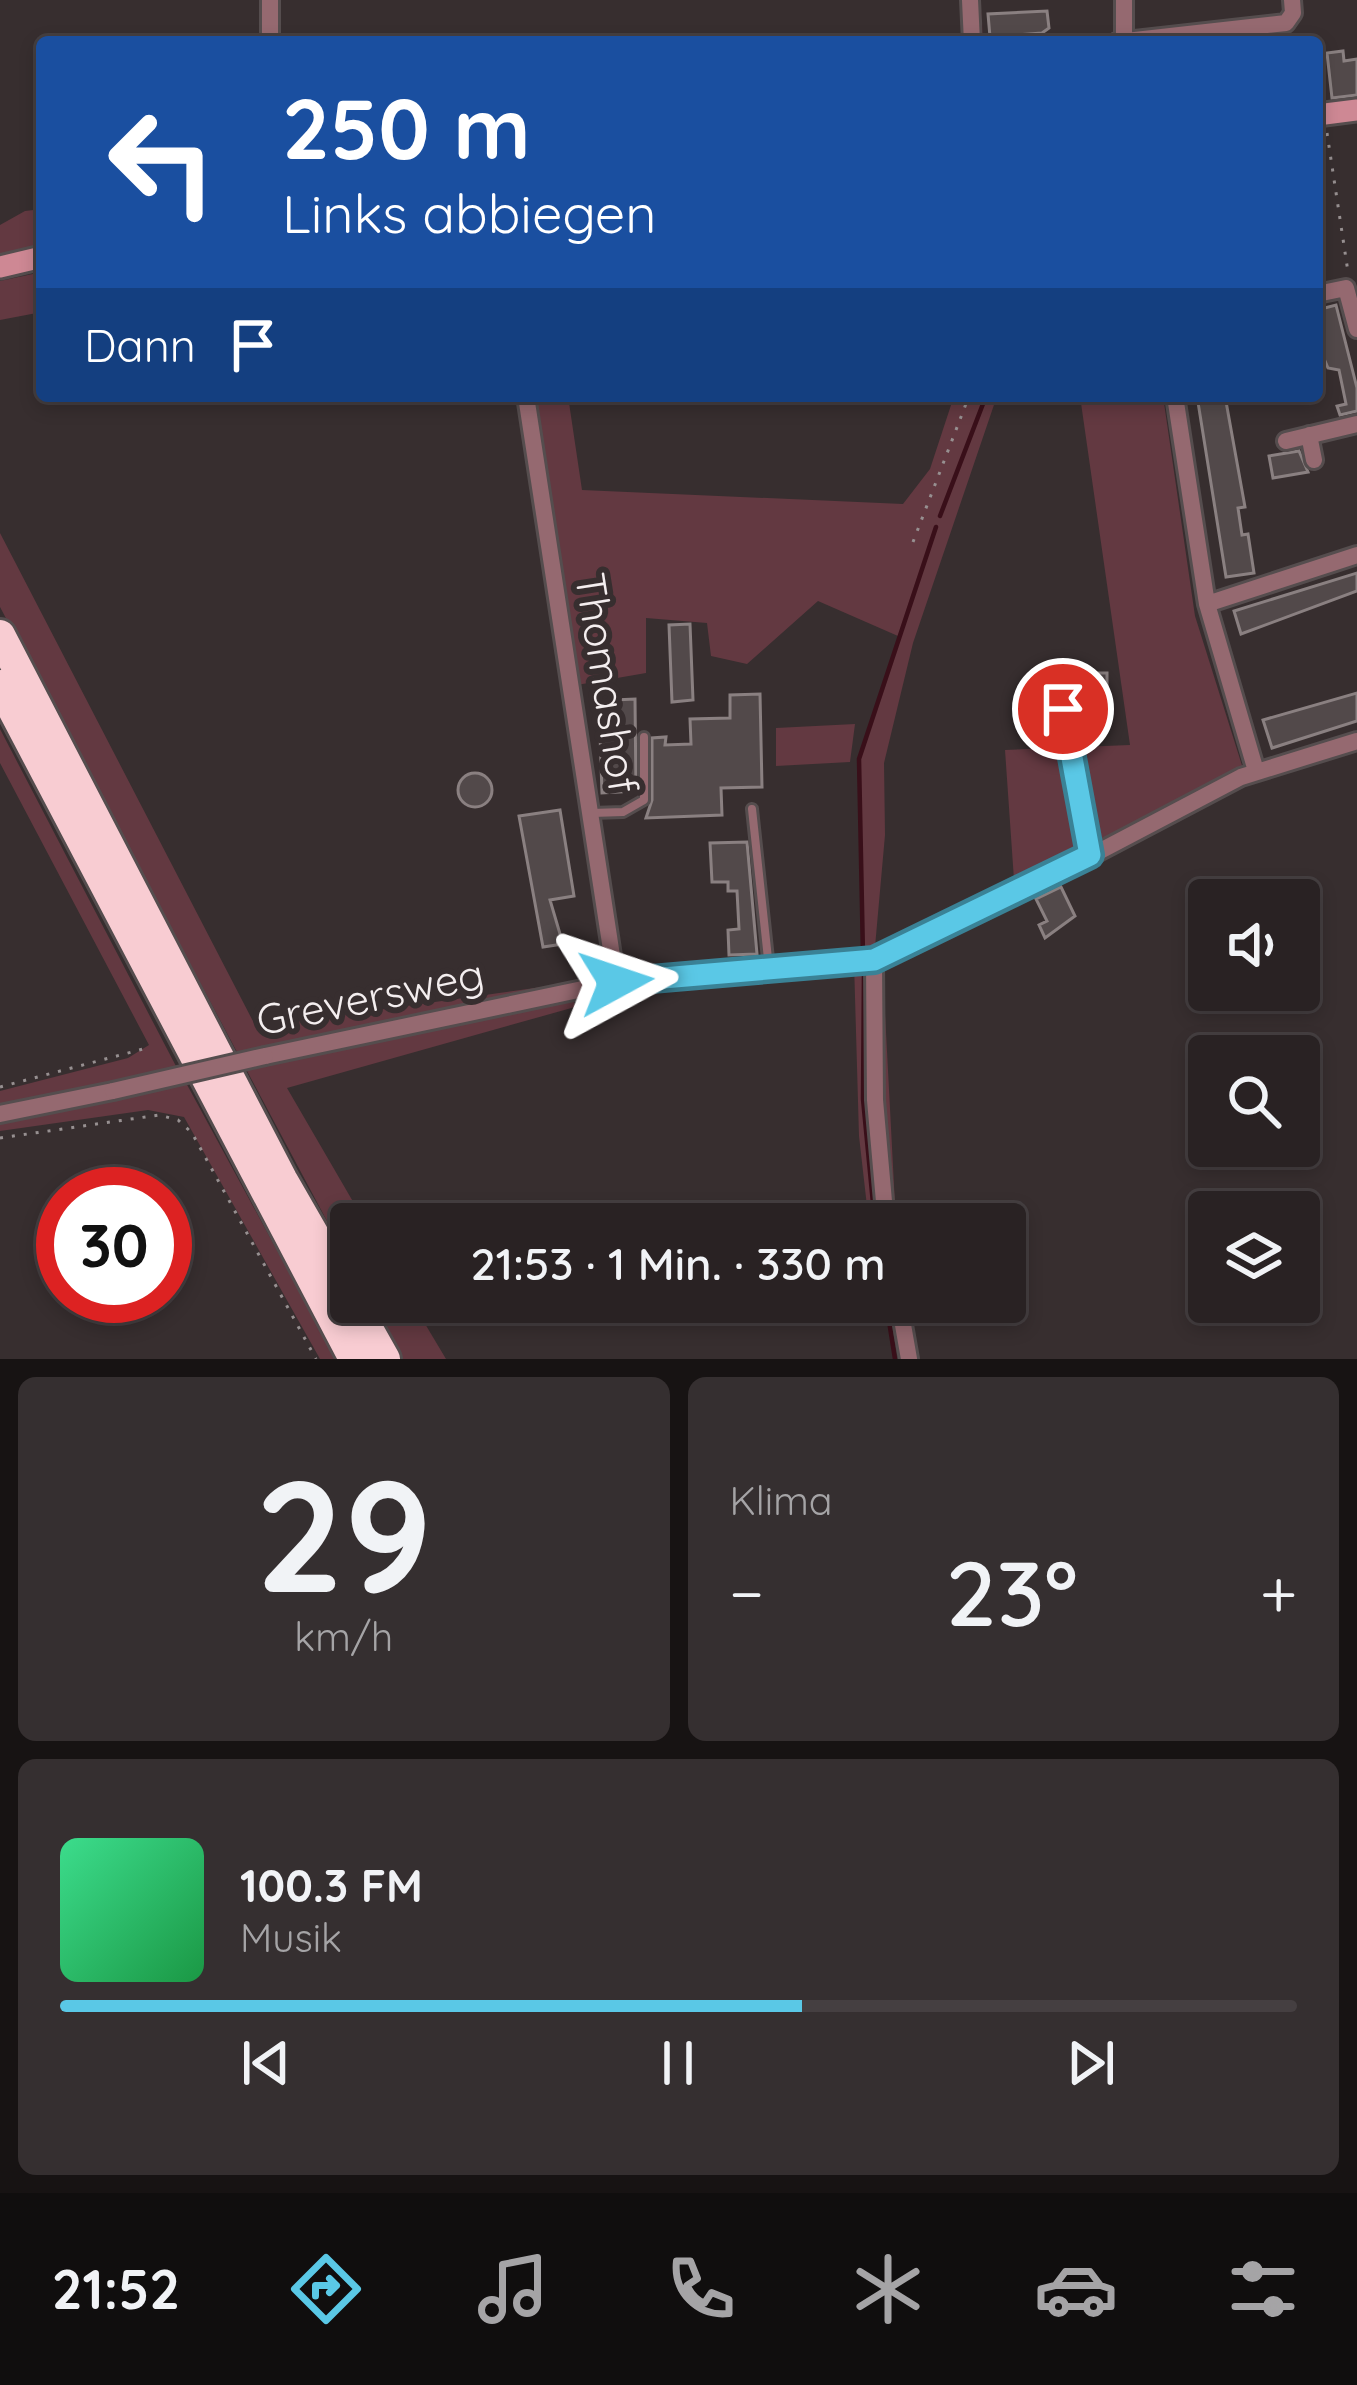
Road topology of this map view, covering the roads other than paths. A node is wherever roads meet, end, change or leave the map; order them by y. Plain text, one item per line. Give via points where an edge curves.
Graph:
1 (270, 0) edge
2 (970, 0) edge
3 (1124, 0) edge
4 (1292, 0) edge
5 (270, 36) edge
6 (972, 36) edge
7 (1122, 36) edge
8 (1174, 36) edge
9 (1357, 110) edge
10 (1323, 114) edge
11 (36, 258) edge
12 (0, 266) edge
13 (1351, 286) edge
14 (1357, 329) edge
15 (527, 402) edge
16 (1176, 402) edge
17 (1357, 424) edge
18 (1309, 435) junction
19 (1286, 441) dead end
20 (1314, 460) dead end
21 (1357, 555) edge
22 (1207, 604) junction
23 (0, 635) edge
24 (0, 685) edge
25 (1063, 709) dead end
26 (644, 737) dead end
27 (1357, 741) edge
28 (1256, 771) junction
29 (752, 809) dead end
30 (590, 813) junction
31 (1090, 855) junction
32 (874, 960) junction
33 (770, 970) junction
34 (616, 982) junction
35 (0, 1114) edge
36 (884, 1203) edge
37 (330, 1262) edge
38 (365, 1323) edge
39 (903, 1323) edge
40 (354, 1359) edge
41 (386, 1359) edge
42 (909, 1359) edge

1 - 5 street
2 - 6 street
3 - 7 street
4 - 8 street via 1286,23
9 - 10 main road
11 - 12 main road
13 - 14 street
15 - 30 street, Thomashof
16 - 22 street
17 - 18 street
18 - 19 street
18 - 20 street
21 - 22 street
22 - 28 street
23 - 37 highway
24 - 40 highway
25 - 31 lane
26 - 30 lane via 644,800 623,812
27 - 28 street, Greversweg
28 - 31 street, Greversweg
29 - 33 lane
30 - 34 street, Thomashof
31 - 32 street, Greversweg
32 - 33 street, Greversweg
32 - 36 street
33 - 34 street, Greversweg
34 - 35 street, Greversweg, bridge
38 - 41 highway
39 - 42 street

